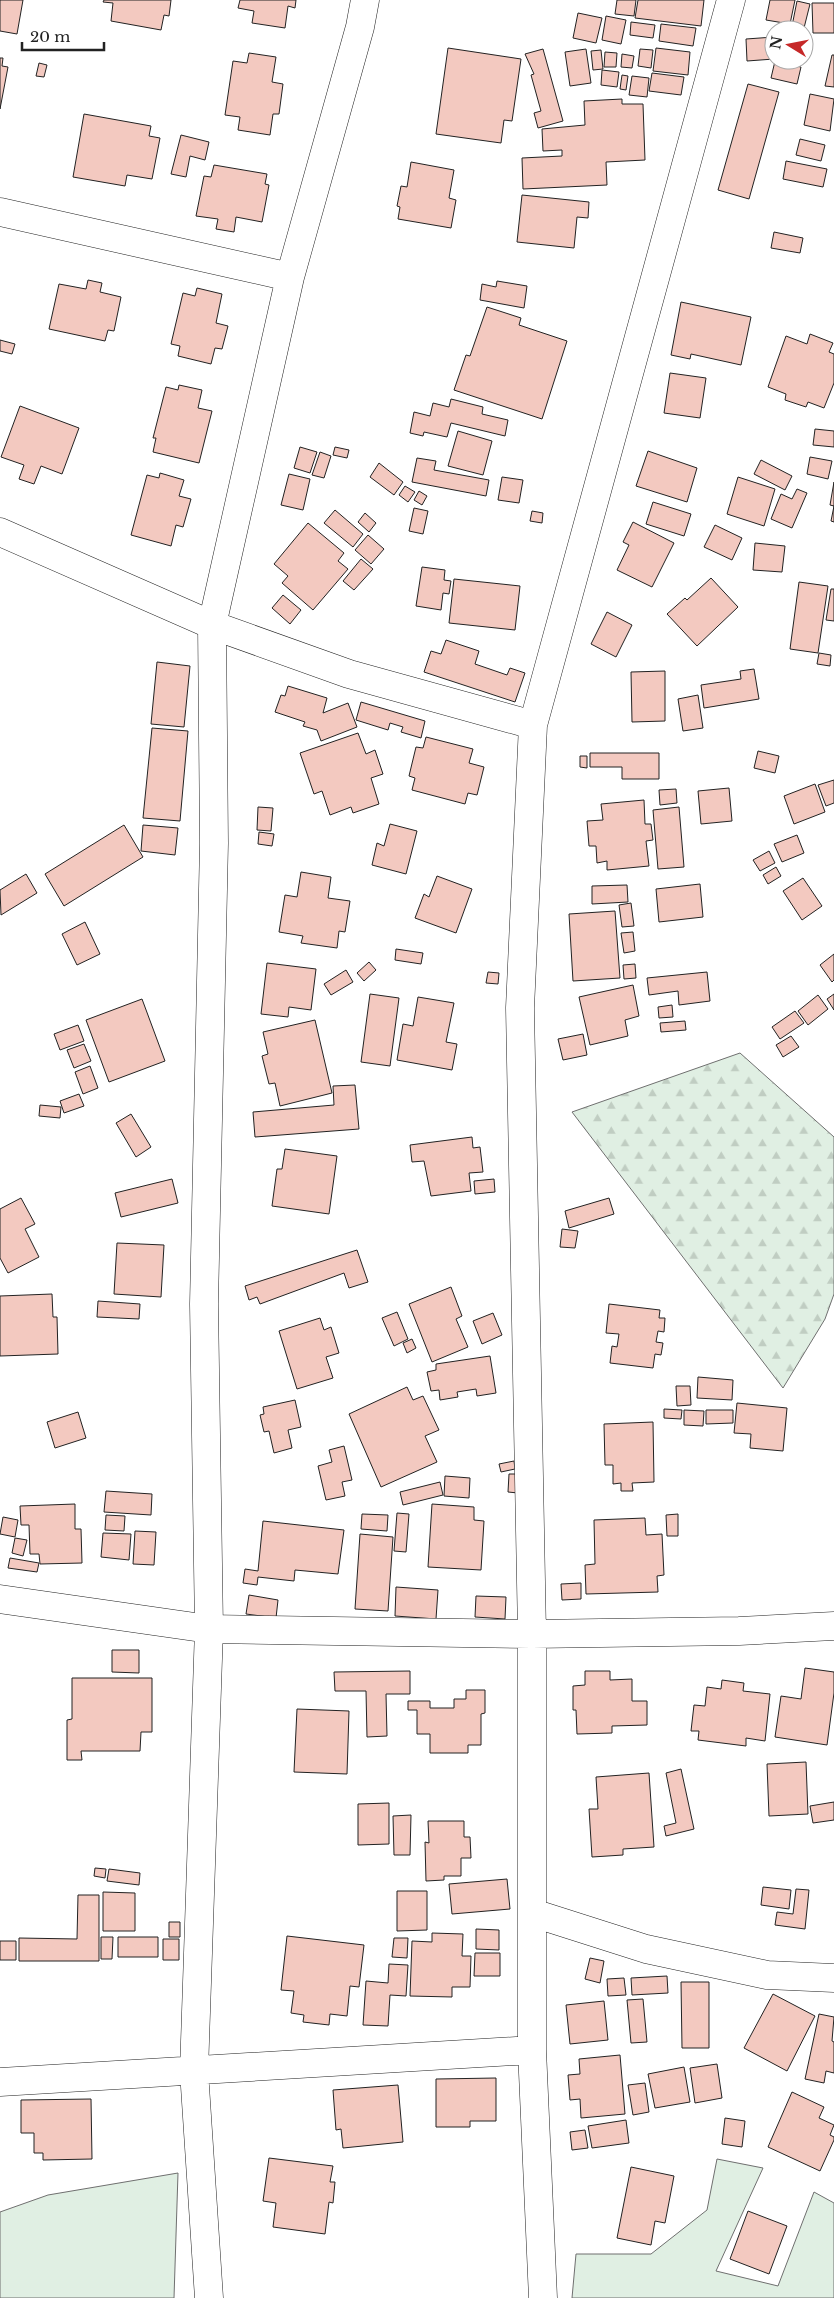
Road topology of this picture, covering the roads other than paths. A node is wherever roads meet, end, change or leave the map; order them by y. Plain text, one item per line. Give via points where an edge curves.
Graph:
1 (365, 0) edge
2 (731, 0) edge
3 (0, 212) edge
4 (290, 277) junction
5 (0, 532) edge
6 (212, 625) junction
7 (533, 725) junction
8 (0, 1599) edge
9 (834, 1626) edge
10 (209, 1629) junction
11 (532, 1634) junction
12 (533, 1913) junction
13 (834, 1978) edge
14 (532, 2050) junction
15 (194, 2071) junction
16 (0, 2082) edge
17 (209, 2298) edge
18 (542, 2298) edge

1 - 4 street
2 - 7 street
3 - 4 street
4 - 6 street
5 - 6 street
6 - 7 street via 349,674
6 - 10 street via 214,843 204,1304
7 - 11 street via 520,1008
8 - 10 street
9 - 11 street
10 - 11 street
10 - 15 street
11 - 12 street
12 - 13 street via 646,1949 767,1974
12 - 14 street
14 - 15 street
14 - 18 street
15 - 16 street
15 - 17 street

